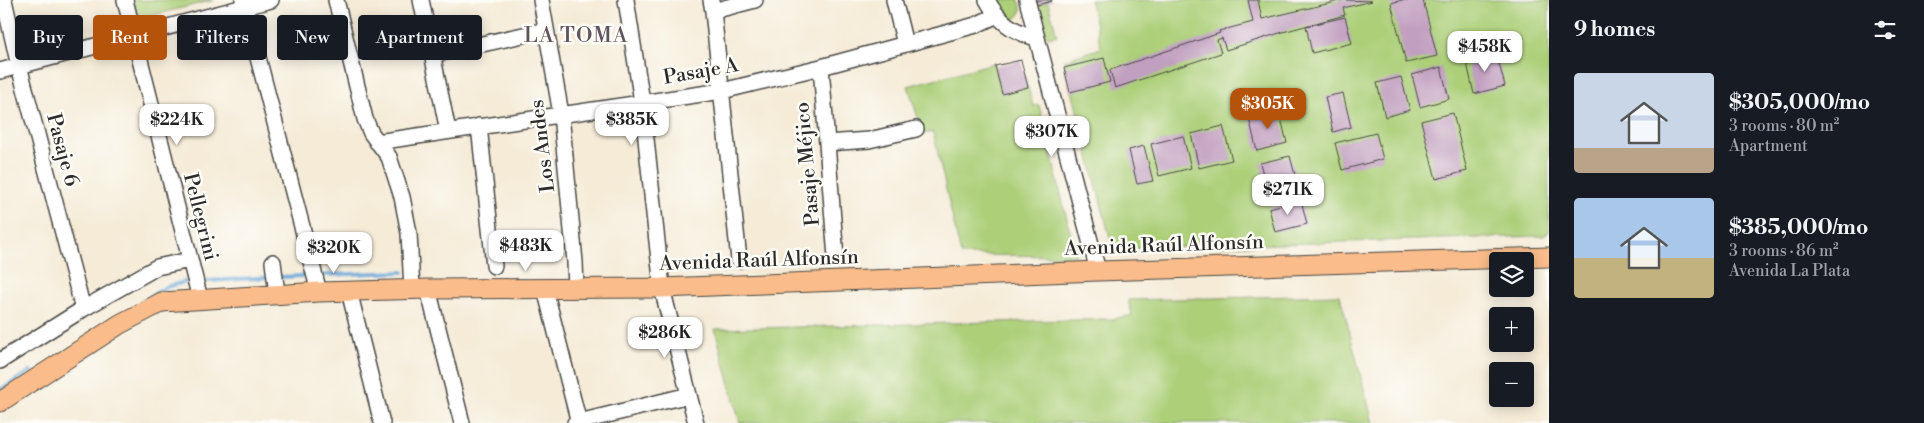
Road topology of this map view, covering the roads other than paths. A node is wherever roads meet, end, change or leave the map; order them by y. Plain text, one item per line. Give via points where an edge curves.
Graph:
1 (4, 0) edge
2 (126, 0) edge
3 (272, 0) edge
4 (336, 0) edge
5 (420, 0) edge
6 (542, 0) edge
7 (626, 0) edge
8 (755, 0) edge
9 (894, 0) edge
10 (986, 0) edge
11 (1027, 0) edge
12 (244, 4) edge
13 (712, 6) edge
14 (130, 15) edge
15 (423, 15) edge
16 (995, 16) junction
17 (167, 27) edge
18 (546, 30) junction
19 (1036, 38) junction
20 (482, 44) edge
21 (905, 44) junction
22 (93, 47) edge
23 (141, 60) edge
24 (433, 60) edge
25 (19, 66) junction
26 (821, 67) junction
27 (0, 71) edge
28 (722, 91) junction
29 (642, 102) junction
30 (560, 114) junction
31 (479, 126) junction
32 (916, 129) dead end
33 (448, 131) junction
34 (377, 142) junction
35 (827, 143) junction
36 (1549, 257) edge
37 (836, 258) dead end
38 (190, 260) junction
39 (739, 260) dead end
40 (494, 266) dead end
41 (1098, 270) junction
42 (662, 288) junction
43 (420, 289) junction
44 (545, 289) junction
45 (576, 289) junction
46 (349, 291) junction
47 (319, 292) junction
48 (200, 299) junction
49 (83, 309) junction
50 (0, 361) edge
51 (689, 395) junction
52 (0, 402) edge
53 (382, 423) edge
54 (462, 423) edge
55 (578, 423) edge
56 (696, 423) edge

1 - 25 street, Pasaje 6
2 - 14 street, Pellegrini
3 - 12 street
4 - 34 street via 365,119
5 - 15 street
6 - 18 street, Los Andes
7 - 29 street
8 - 13 street
9 - 21 street
10 - 16 street
11 - 19 street
12 - 17 street
12 - 47 street
13 - 28 street
16 - 19 street
16 - 21 street, Pasaje A via 976,26
18 - 20 street
18 - 30 street, Los Andes
19 - 41 street
21 - 26 street, Pasaje A
22 - 25 street
23 - 38 street, Pellegrini
24 - 33 street
25 - 27 street
25 - 49 street, Pasaje 6
26 - 28 street, Pasaje A
26 - 35 street, Pasaje Méjico
28 - 29 street, Pasaje A
28 - 39 street
29 - 30 street, Pasaje A
29 - 42 street
30 - 31 street, Pasaje A
30 - 45 street, Los Andes
31 - 33 street, Pasaje A
31 - 40 street
32 - 35 street via 869,140
33 - 34 street, Pasaje A
34 - 43 street via 389,157 402,197
35 - 37 street, Pasaje Méjico
36 - 41 main road, Avenida Raúl Alfonsín
38 - 48 street, Pellegrini
38 - 49 street via 157,268
41 - 42 main road, Avenida Raúl Alfonsín
42 - 45 main road, Avenida Raúl Alfonsín
42 - 51 street
43 - 44 main road, Avenida Raúl Alfonsín
43 - 46 main road, Avenida Raúl Alfonsín
43 - 54 street
44 - 45 main road, Avenida Raúl Alfonsín
44 - 55 street
46 - 47 main road, Avenida Raúl Alfonsín
46 - 53 street
47 - 48 main road, Avenida Raúl Alfonsín via 275,278
48 - 52 main road, Avenida Raúl Alfonsín via 162,302 120,324
49 - 50 street
51 - 55 street
51 - 56 street

